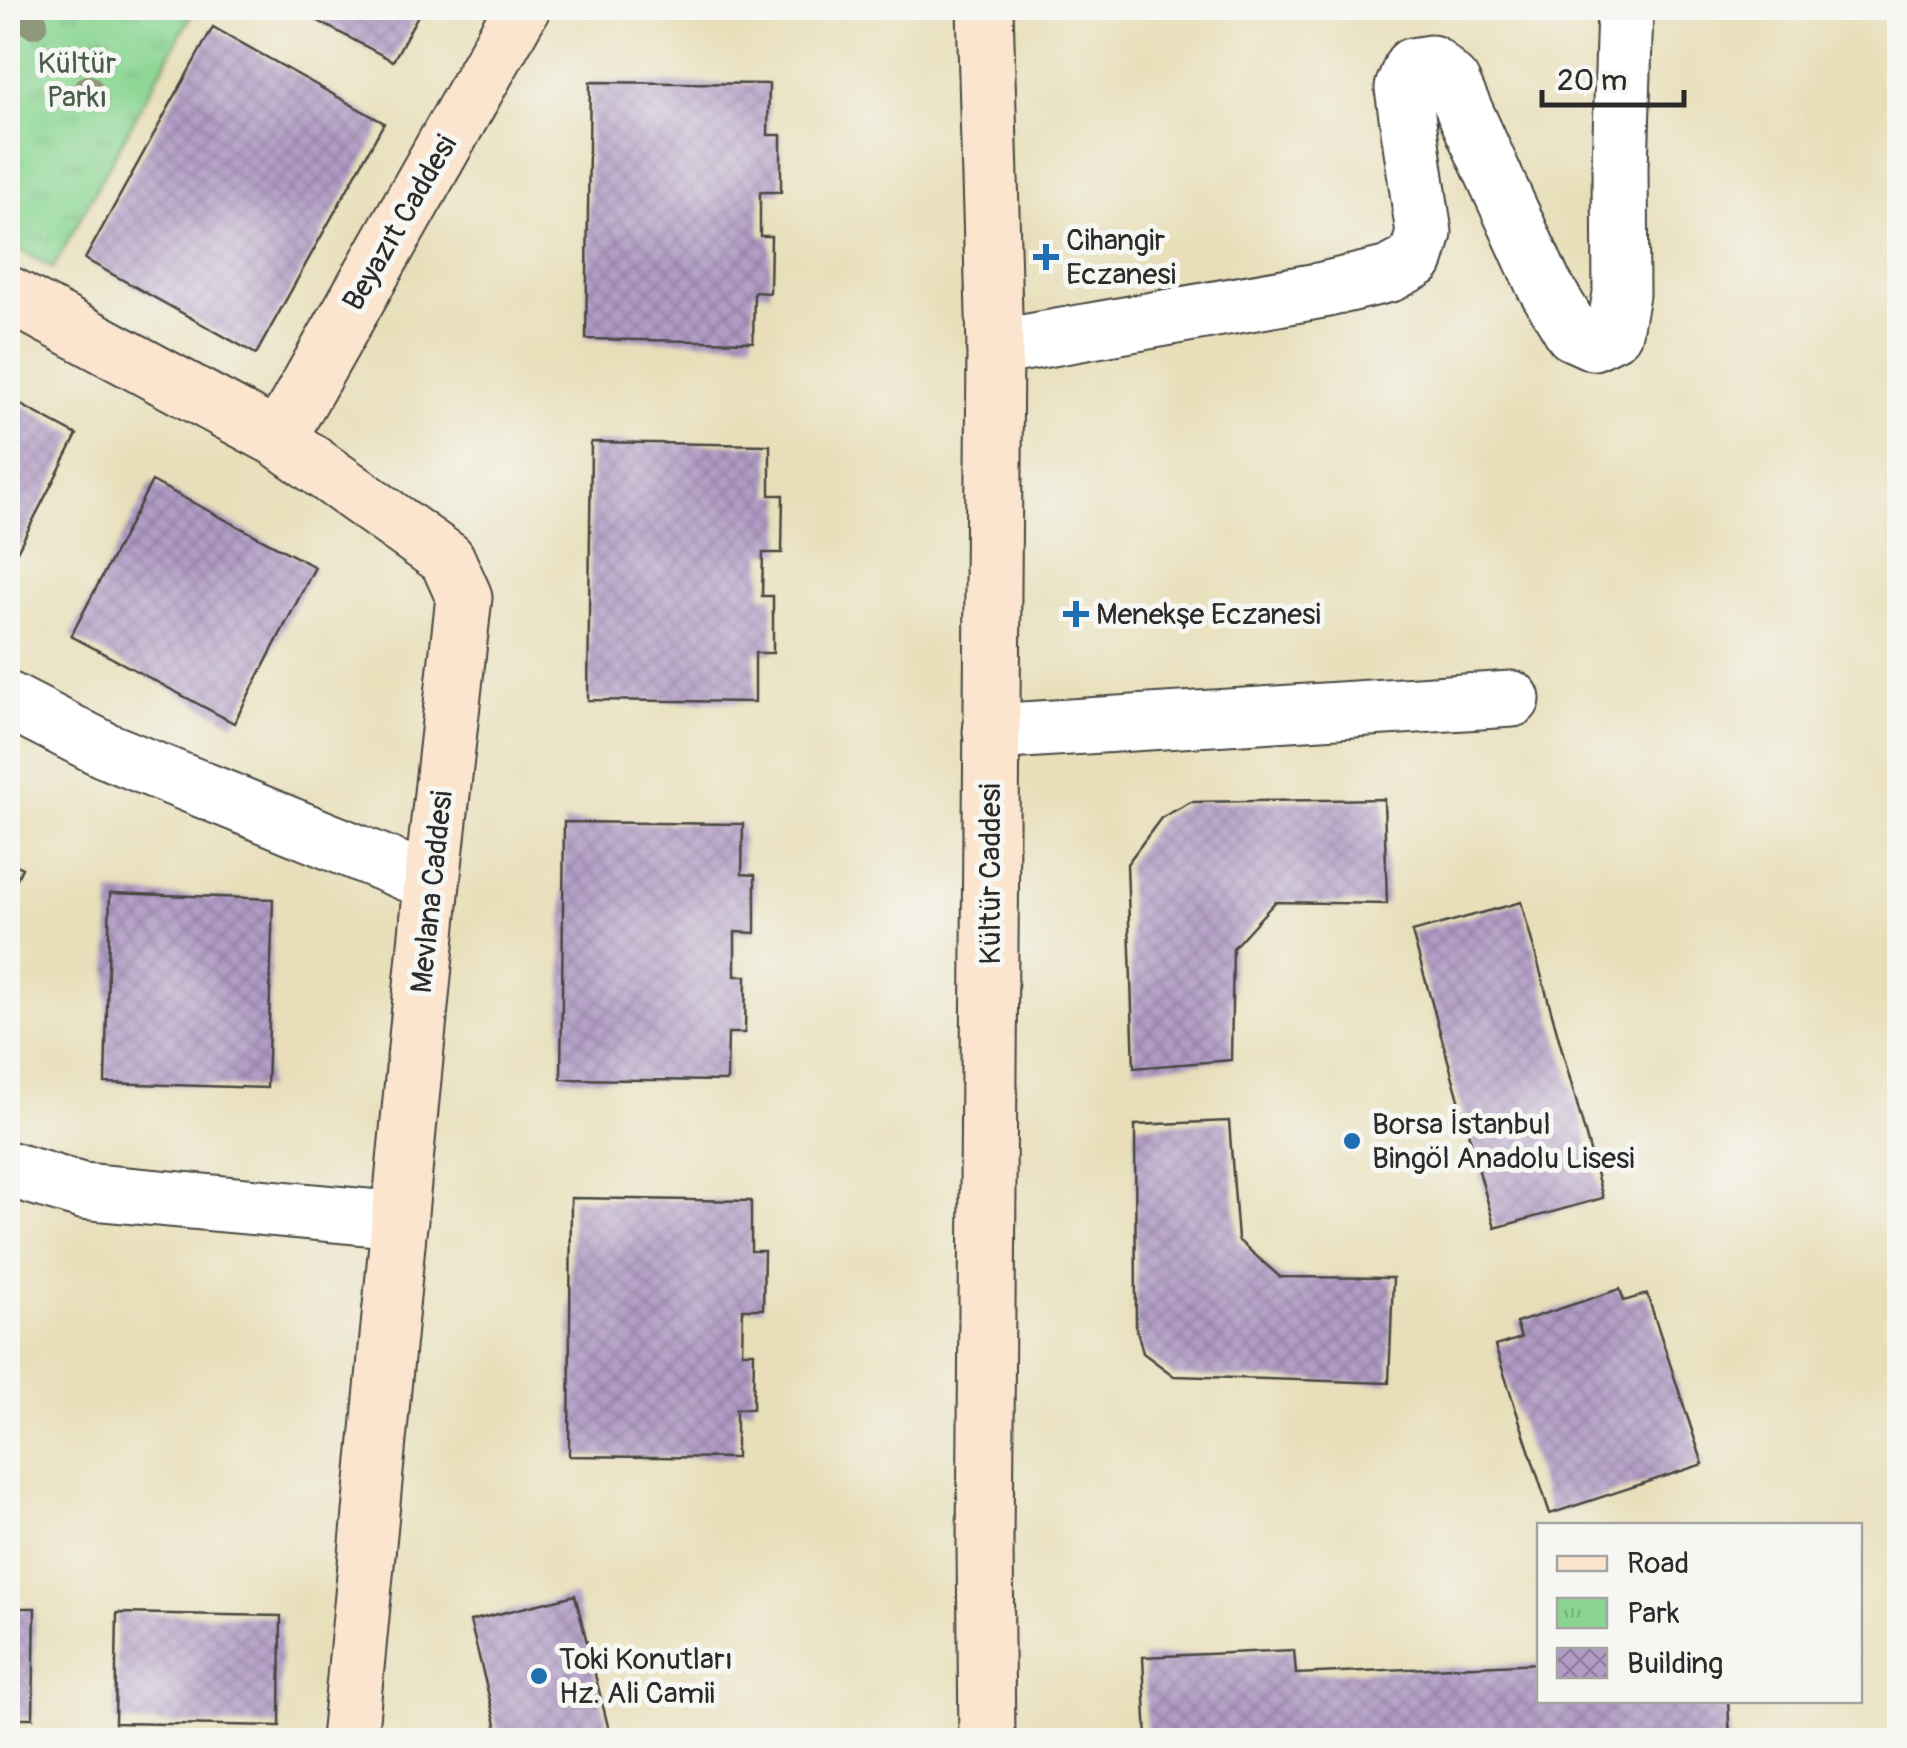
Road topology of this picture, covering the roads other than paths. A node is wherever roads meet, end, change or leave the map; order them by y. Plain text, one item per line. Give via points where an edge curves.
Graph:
1 (522, 8) edge
2 (985, 8) edge
3 (1625, 8) edge
4 (8, 294) edge
5 (994, 348) junction
6 (278, 438) junction
7 (1512, 699) dead end
8 (8, 700) edge
9 (991, 732) junction
10 (432, 884) junction
11 (8, 1168) edge
12 (400, 1220) junction
13 (349, 1740) edge
14 (987, 1740) edge

1 - 6 street, Beyazıt Caddesi
2 - 5 street, Kültür Caddesi
3 - 5 street via 1622,294 1614,332 1593,342 1573,333 1543,283 1452,83 1431,63 1412,66 1403,88 1424,233 1416,260 1390,274 1323,290
4 - 6 street, Mevlana Caddesi
5 - 9 street, Kültür Caddesi
6 - 10 street, Mevlana Caddesi via 446,559 464,596
7 - 9 street
8 - 10 street via 104,750
9 - 14 street, Kültür Caddesi
10 - 12 street, Mevlana Caddesi
11 - 12 street via 82,1192
12 - 13 street, Mevlana Caddesi

